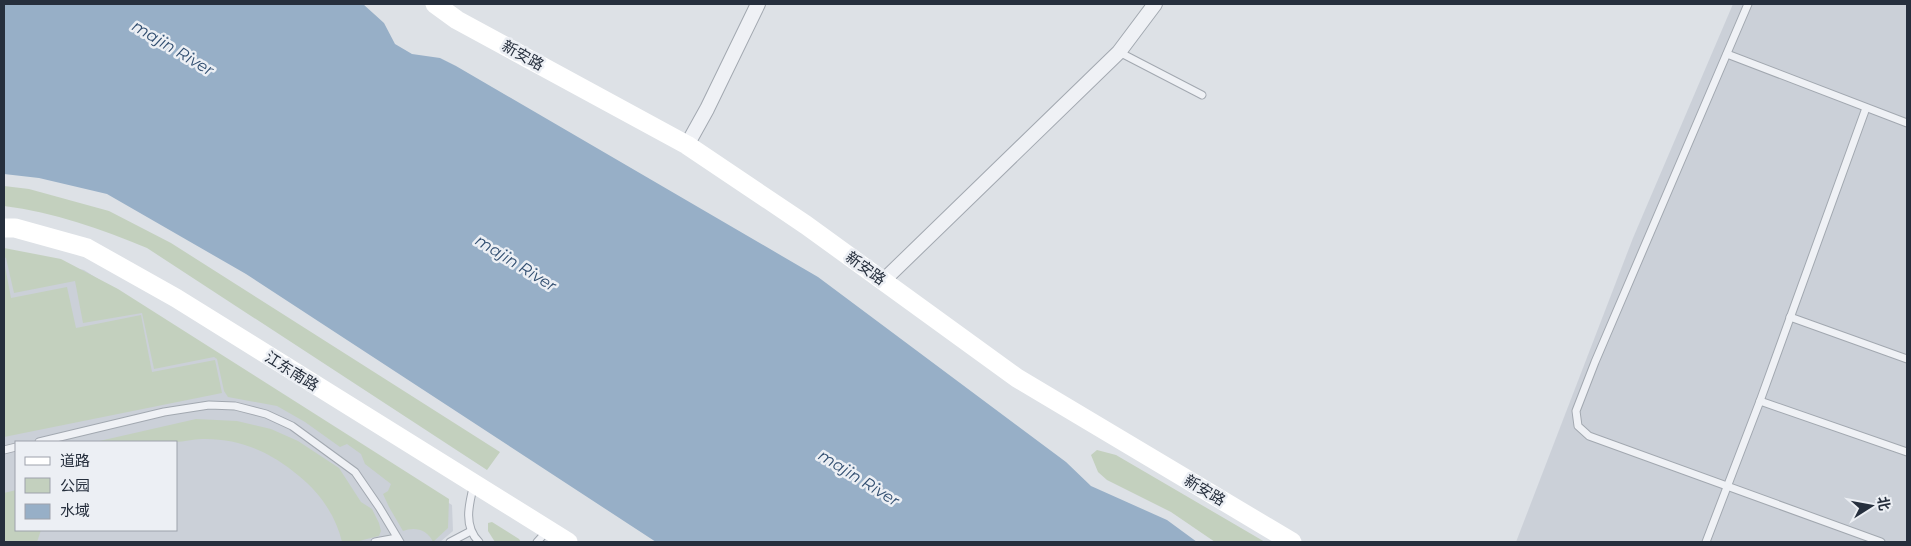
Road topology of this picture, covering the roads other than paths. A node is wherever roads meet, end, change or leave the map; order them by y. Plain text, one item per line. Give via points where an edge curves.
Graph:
1 (435, 4) edge
2 (758, 4) edge
3 (1155, 4) edge
4 (1748, 4) edge
5 (1119, 52) junction
6 (1727, 54) junction
7 (1202, 95) dead end
8 (1866, 108) junction
9 (1907, 123) edge
10 (687, 146) junction
11 (4, 228) edge
12 (883, 281) junction
13 (1790, 317) junction
14 (1907, 359) edge
15 (1760, 401) junction
16 (43, 441) edge
17 (1907, 452) edge
18 (474, 484) junction
19 (1727, 487) junction
20 (471, 531) junction
21 (543, 536) edge
22 (398, 540) edge
23 (375, 542) edge
24 (450, 542) edge
25 (479, 542) edge
26 (568, 542) edge
27 (1292, 542) edge
28 (1706, 542) edge
29 (1881, 542) edge

1 - 10 main road, 新安路 via 457,20
2 - 10 street
3 - 5 street
4 - 6 lane
5 - 7 lane
5 - 12 street
6 - 8 lane
6 - 19 lane via 1576,411 1578,426 1589,436
8 - 9 lane
8 - 13 lane
10 - 12 main road, 新安路
11 - 18 main road, 江东南路 via 15,228 87,248 176,298
12 - 27 main road, 新安路 via 1017,378
13 - 14 lane
13 - 15 lane
15 - 17 lane
15 - 19 lane
16 - 22 lane via 164,412 209,405 235,406 266,414 292,426 355,472
18 - 20 lane via 467,510
18 - 21 main road, 江东南路
19 - 28 lane
19 - 29 lane
20 - 24 lane
20 - 25 lane
21 - 26 main road, 江东南路
22 - 23 lane

